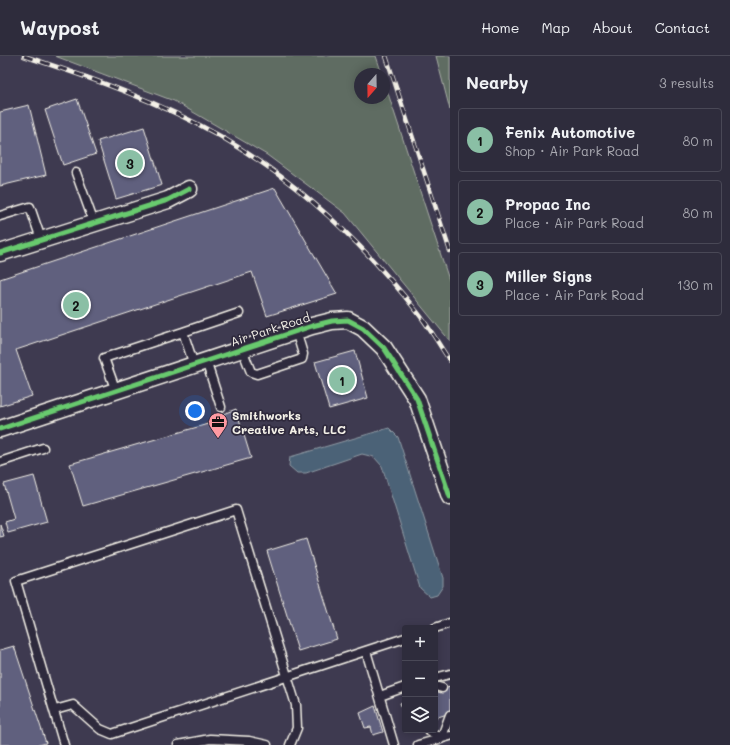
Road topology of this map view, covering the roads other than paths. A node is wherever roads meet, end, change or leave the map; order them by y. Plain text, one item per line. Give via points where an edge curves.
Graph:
1 (76, 173) dead end
2 (189, 189) dead end
3 (0, 216) edge
4 (94, 223) junction
5 (40, 240) junction
6 (0, 253) edge
7 (239, 313) dead end
8 (296, 331) junction
9 (183, 332) junction
10 (242, 349) junction
11 (200, 363) junction
12 (116, 391) junction
13 (221, 407) dead end
14 (0, 429) edge
15 (44, 448) dead end
16 (0, 460) edge
17 (450, 498) edge
18 (450, 623) edge
19 (438, 627) edge
20 (402, 639) edge
21 (366, 651) junction
22 (450, 674) edge
23 (438, 677) edge
24 (288, 678) junction
25 (402, 688) edge
26 (380, 696) junction
27 (54, 710) junction
28 (450, 714) edge
29 (432, 733) edge
30 (450, 736) edge
31 (441, 739) junction
32 (64, 745) edge
33 (178, 745) edge
34 (267, 745) edge
35 (290, 745) edge
36 (394, 745) edge
37 (418, 745) edge

1 - 4 lane
2 - 4 street via 168,200
3 - 5 lane via 30,207
4 - 5 street
5 - 6 street
7 - 9 lane
8 - 10 street, Air Park Road
8 - 10 lane via 304,354 302,359 257,374 251,372
8 - 17 street, Air Park Road via 332,321 348,320 363,328 384,348 417,399
9 - 11 lane
9 - 12 lane via 104,358
10 - 11 street, Air Park Road
11 - 12 street, Air Park Road
11 - 13 lane
12 - 14 street, Air Park Road
15 - 16 lane
18 - 19 lane
20 - 21 lane
21 - 24 lane
21 - 26 lane
22 - 23 lane
24 - 27 lane via 112,734 100,730 73,705
24 - 27 lane via 236,510 16,581
24 - 35 lane via 296,705 298,728
25 - 26 lane
26 - 36 lane
27 - 32 lane
28 - 31 lane
29 - 31 lane
30 - 31 lane
31 - 37 lane
33 - 34 lane via 210,739 249,741

